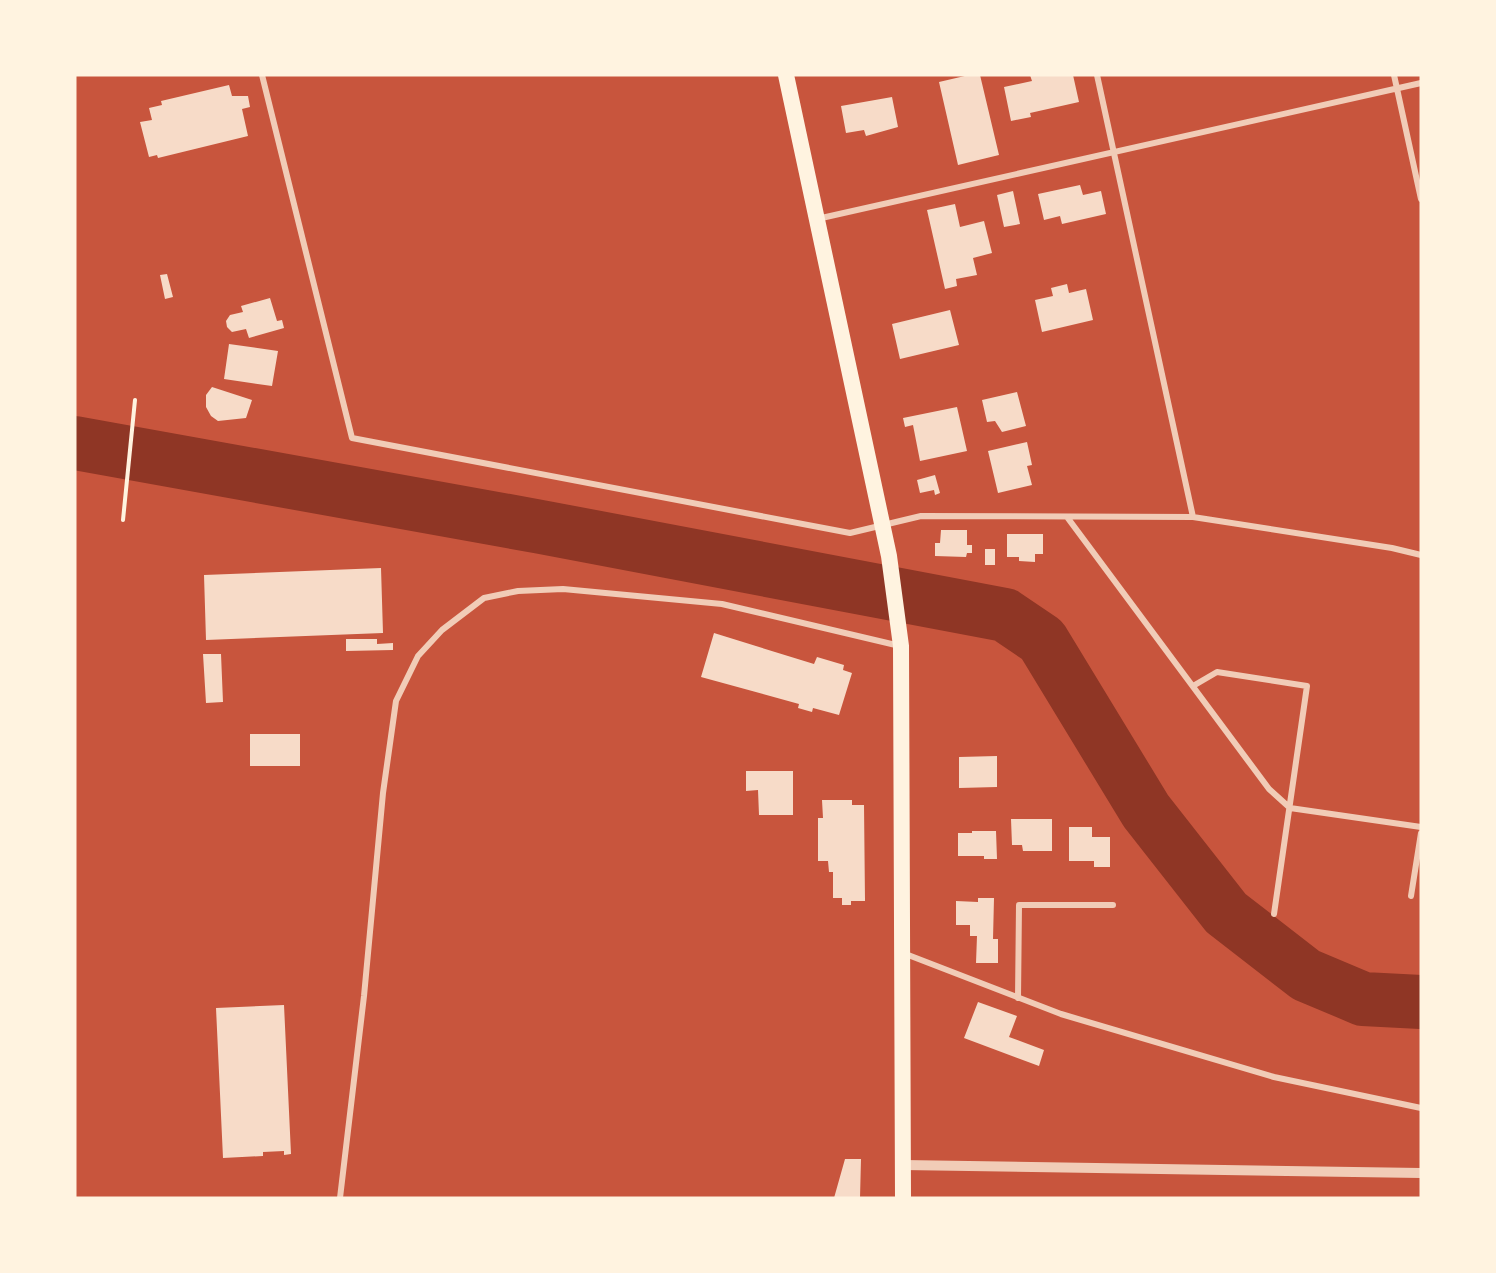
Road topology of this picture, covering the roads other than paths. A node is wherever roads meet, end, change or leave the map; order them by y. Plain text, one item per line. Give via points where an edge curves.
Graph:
1 (262, 75) edge
2 (786, 75) edge
3 (1097, 75) edge
4 (1394, 75) edge
5 (1421, 83) edge
6 (1397, 88) junction
7 (1113, 151) junction
8 (1421, 199) edge
9 (817, 219) junction
10 (1067, 517) junction
11 (1193, 517) junction
12 (883, 525) junction
13 (1421, 555) edge
14 (901, 646) junction
15 (1193, 686) junction
16 (1290, 808) junction
17 (1421, 827) edge
18 (1421, 832) edge
19 (1411, 896) dead end
20 (1113, 905) dead end
21 (1274, 914) dead end
22 (902, 953) junction
23 (1018, 998) junction
24 (1421, 1108) edge
25 (903, 1165) junction
26 (1421, 1173) edge
27 (340, 1198) edge
28 (903, 1198) edge

1 - 12 street via 352,438 850,533
2 - 9 highway
3 - 7 street
4 - 6 street
5 - 6 street
6 - 7 street
6 - 8 street
7 - 9 street
7 - 11 street
9 - 12 highway
10 - 11 street
10 - 12 street via 921,516
10 - 15 street
11 - 13 street
12 - 14 highway
14 - 22 highway
14 - 27 street via 722,604 563,589 518,591 484,598 442,630 418,656 396,701
15 - 16 street via 1269,789
15 - 16 street via 1217,672 1307,686
16 - 17 street
16 - 21 street
18 - 19 street
20 - 23 street via 1019,905
22 - 23 street
22 - 25 highway
23 - 24 street via 1274,1077
25 - 26 street
25 - 28 highway

